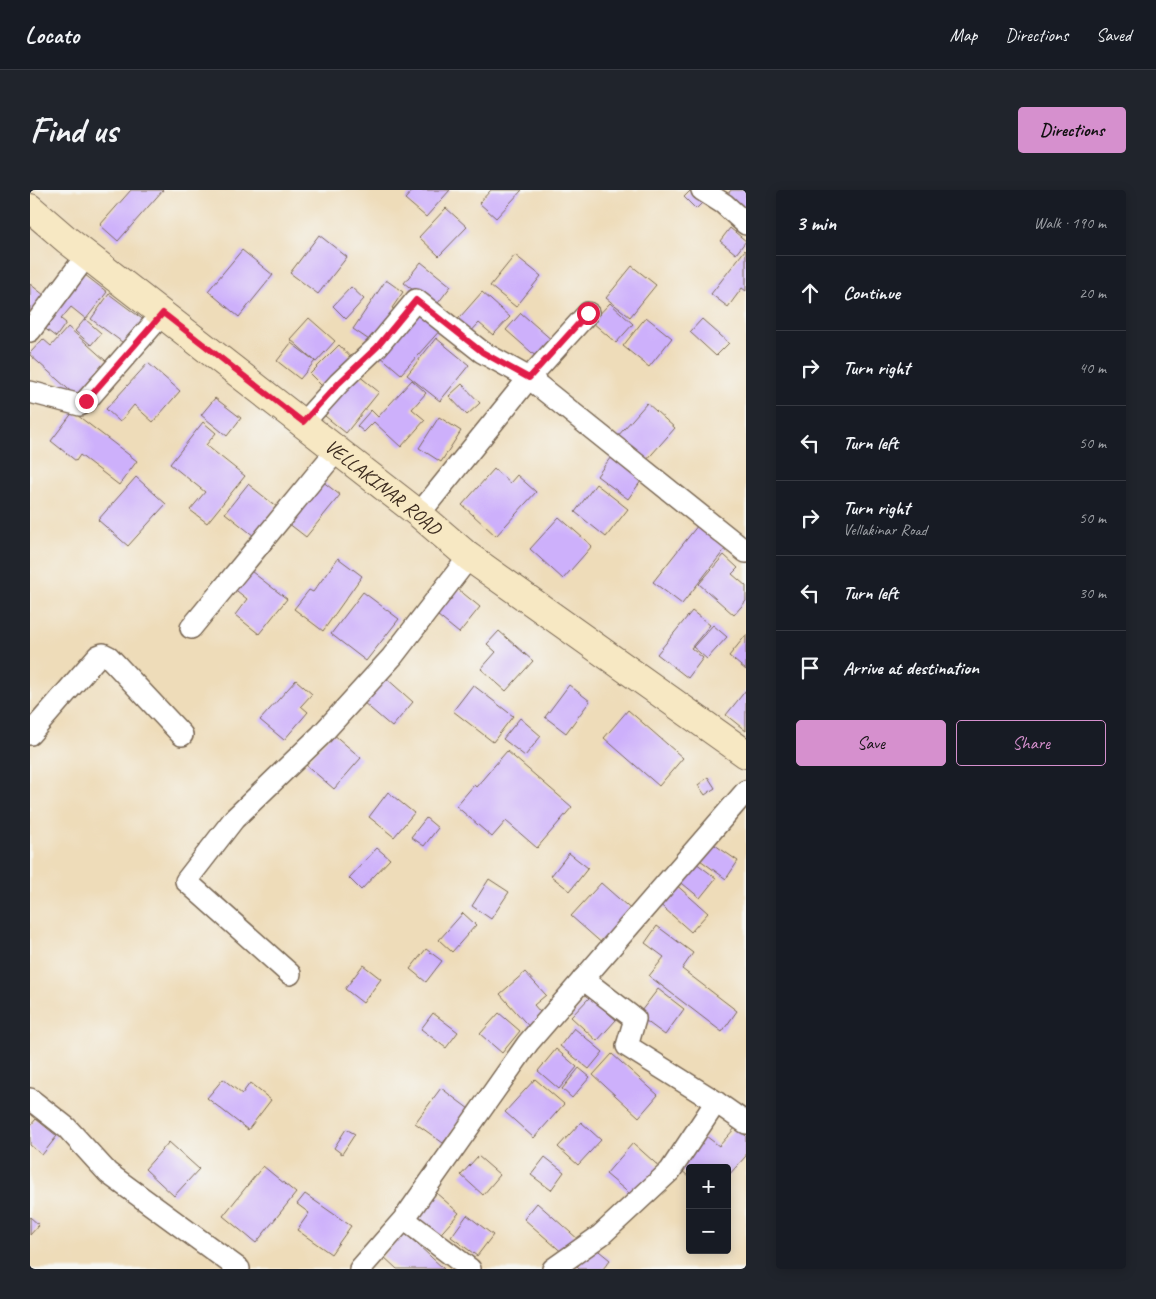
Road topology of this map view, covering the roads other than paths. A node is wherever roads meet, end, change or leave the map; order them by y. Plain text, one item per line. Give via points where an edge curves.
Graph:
1 (702, 190) edge
2 (30, 208) edge
3 (746, 224) edge
4 (87, 255) junction
5 (163, 313) junction
6 (588, 313) dead end
7 (30, 331) edge
8 (529, 378) junction
9 (30, 392) edge
10 (303, 422) junction
11 (337, 450) junction
12 (419, 514) junction
13 (746, 552) edge
14 (469, 557) junction
15 (191, 628) dead end
16 (30, 734) edge
17 (182, 735) dead end
18 (746, 754) edge
19 (746, 791) edge
20 (290, 974) dead end
21 (584, 979) junction
22 (30, 1099) edge
23 (716, 1102) junction
24 (746, 1123) edge
25 (404, 1219) junction
26 (240, 1269) edge
27 (360, 1269) edge
28 (470, 1269) edge
29 (553, 1269) edge

1 - 3 street
2 - 4 main road, VELLAKINAR ROAD
4 - 5 main road, VELLAKINAR ROAD
4 - 7 street
5 - 9 street via 80,405
5 - 10 main road, VELLAKINAR ROAD
6 - 8 street
8 - 10 street via 482,352 416,300 377,347
8 - 12 street
8 - 13 street
10 - 11 main road, VELLAKINAR ROAD
11 - 12 main road, VELLAKINAR ROAD
11 - 15 street
12 - 14 main road, VELLAKINAR ROAD
14 - 18 main road, VELLAKINAR ROAD
14 - 20 street via 392,657 320,736 234,819 186,881
16 - 17 street via 98,656 104,654
19 - 21 street
21 - 23 street via 635,1019 627,1046
21 - 25 street via 528,1043
22 - 26 street via 67,1128 108,1173
23 - 24 street
23 - 29 street via 670,1171 601,1235
25 - 27 street
25 - 28 street

